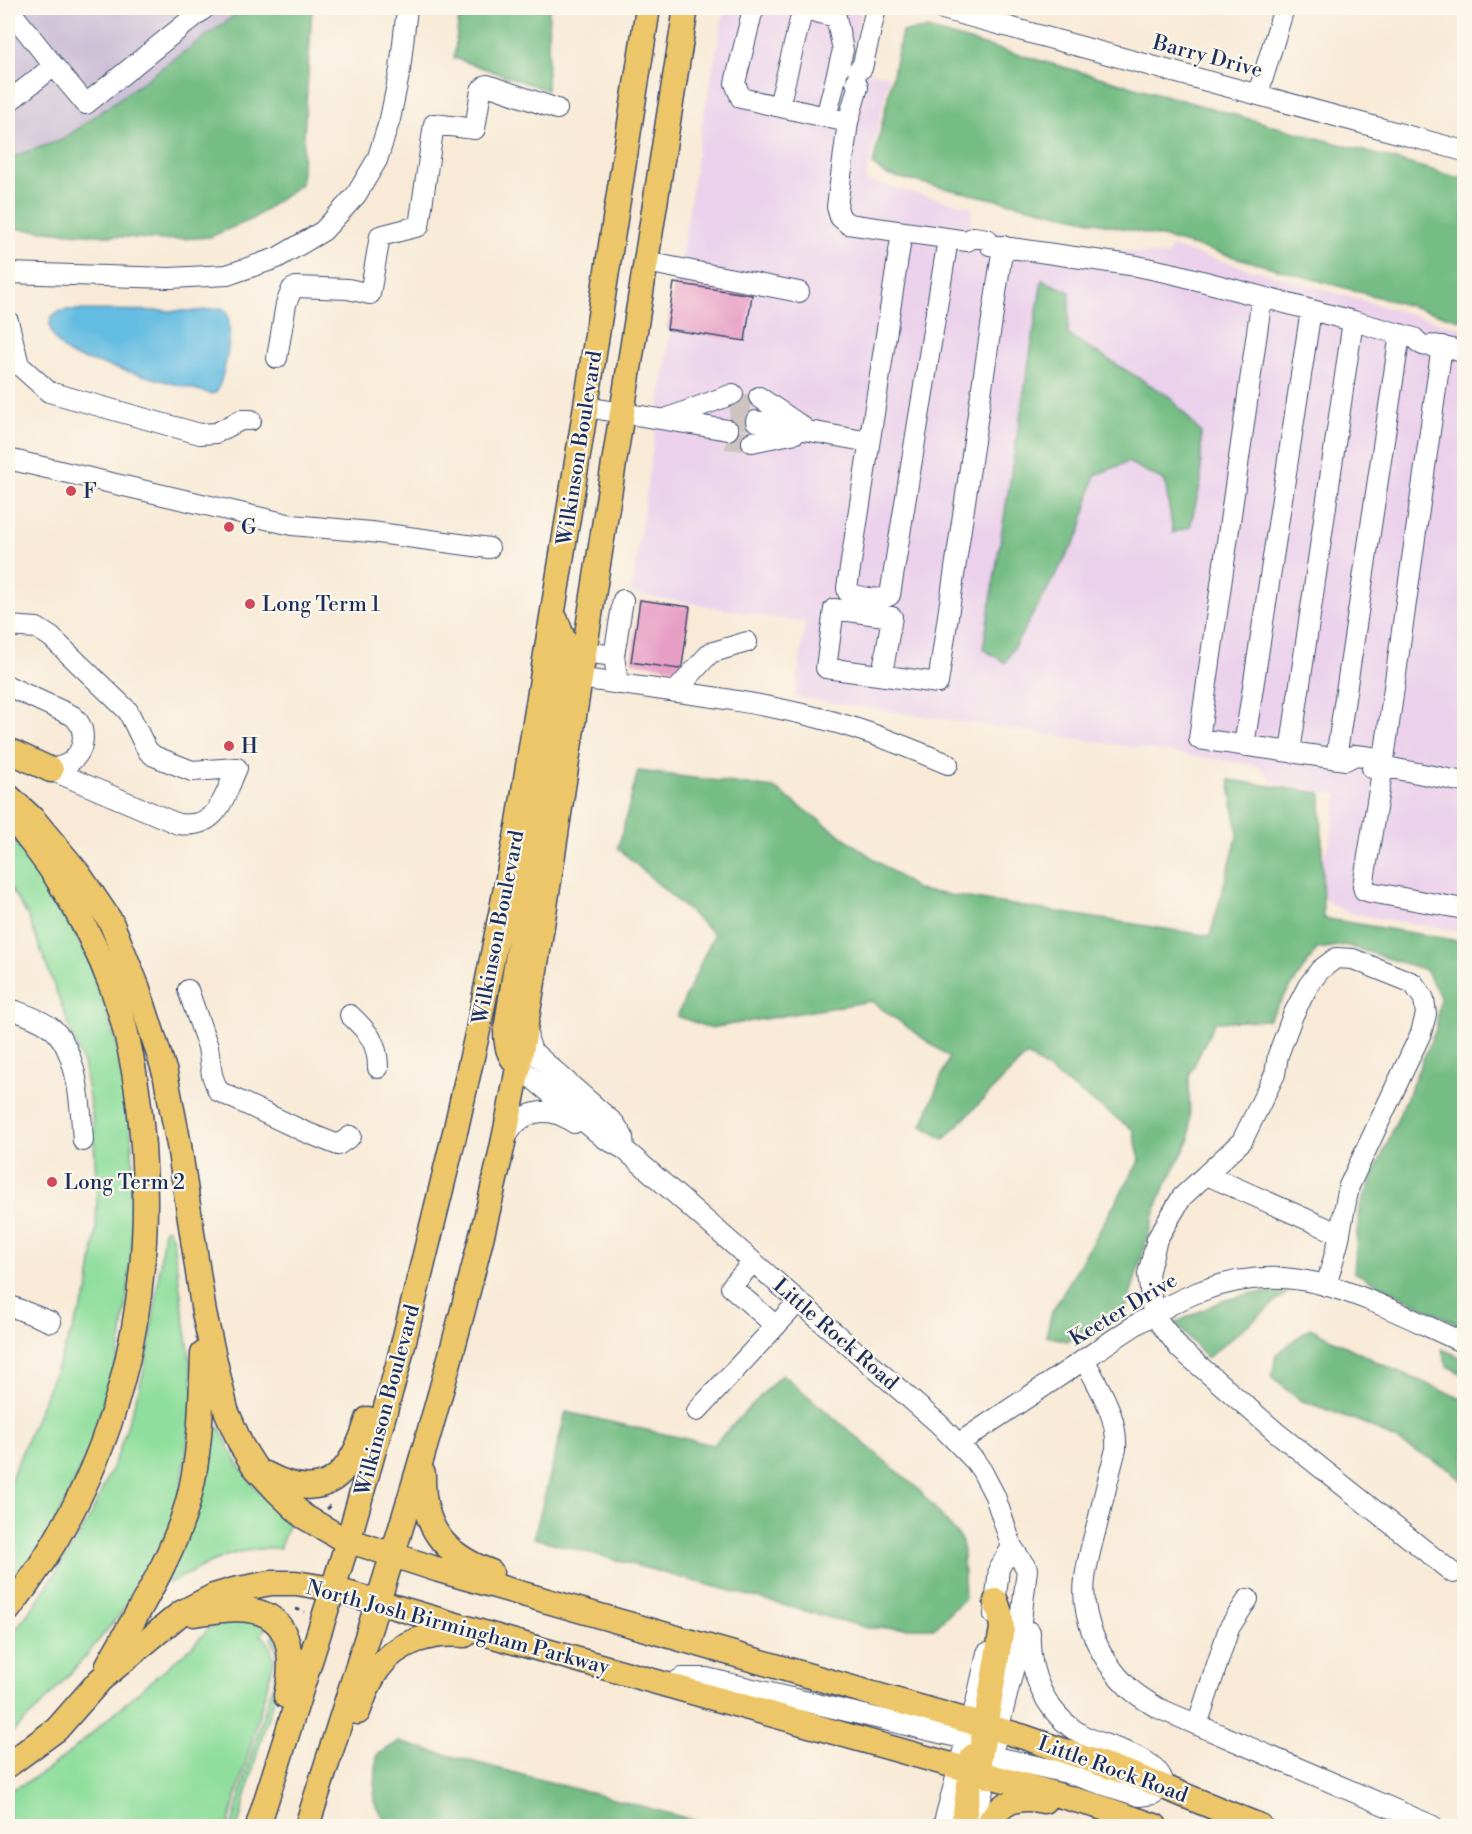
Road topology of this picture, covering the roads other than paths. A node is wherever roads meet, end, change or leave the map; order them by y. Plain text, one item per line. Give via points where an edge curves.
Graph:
1 (8, 8) edge
2 (205, 8) edge
3 (406, 8) edge
4 (686, 8) edge
5 (756, 8) edge
6 (802, 8) edge
7 (876, 8) edge
8 (939, 8) edge
9 (1284, 8) edge
10 (644, 14) edge
11 (54, 66) junction
12 (1258, 94) junction
13 (10, 95) edge
14 (779, 106) junction
15 (557, 109) dead end
16 (826, 117) junction
17 (848, 122) junction
18 (1464, 151) edge
19 (902, 232) junction
20 (957, 240) junction
21 (996, 246) junction
22 (646, 262) junction
23 (8, 273) edge
24 (800, 292) dead end
25 (1262, 297) junction
26 (1311, 310) junction
27 (8, 321) edge
28 (1353, 321) junction
29 (1407, 336) junction
30 (1439, 346) junction
31 (1464, 353) edge
32 (277, 358) dead end
33 (586, 407) junction
34 (622, 412) junction
35 (730, 417) tunnel mouth
36 (250, 420) dead end
37 (808, 431) junction
38 (869, 442) junction
39 (8, 459) edge
40 (489, 548) dead end
41 (623, 600) dead end
42 (553, 615) junction
43 (8, 626) edge
44 (747, 642) dead end
45 (584, 652) junction
46 (614, 656) junction
47 (882, 675) dead end
48 (580, 678) junction
49 (618, 684) junction
50 (8, 686) edge
51 (675, 692) junction
52 (1244, 746) junction
53 (8, 750) edge
54 (1290, 752) junction
55 (1341, 759) junction
56 (948, 764) dead end
57 (1379, 765) junction
58 (51, 770) junction
59 (1464, 782) edge
60 (8, 796) edge
61 (8, 811) edge
62 (1464, 909) edge
63 (188, 990) dead end
64 (8, 1008) edge
65 (350, 1015) dead end
66 (527, 1023) junction
67 (519, 1067) junction
68 (378, 1068) dead end
69 (351, 1136) dead end
70 (602, 1137) junction
71 (83, 1141) dead end
72 (502, 1148) junction
73 (624, 1149) junction
74 (1207, 1175) junction
75 (1340, 1234) junction
76 (753, 1262) junction
77 (1326, 1286) junction
78 (798, 1302) junction
79 (8, 1305) edge
80 (204, 1313) junction
81 (1153, 1314) junction
82 (51, 1322) dead end
83 (776, 1326) junction
84 (1464, 1343) edge
85 (1084, 1359) junction
86 (398, 1365) junction
87 (697, 1411) dead end
88 (959, 1443) junction
89 (425, 1449) junction
90 (254, 1466) junction
91 (348, 1541) junction
92 (1012, 1546) junction
93 (394, 1555) junction
94 (1453, 1573) dead end
95 (333, 1589) junction
96 (1024, 1592) junction
97 (524, 1594) junction
98 (1248, 1599) dead end
99 (996, 1601) joint
100 (379, 1603) junction
101 (8, 1610) edge
102 (168, 1622) junction
103 (511, 1641) junction
104 (100, 1680) junction
105 (1197, 1725) junction
106 (979, 1748) junction
107 (279, 1757) junction
108 (8, 1765) edge
109 (325, 1770) junction
110 (1164, 1787) junction
111 (1071, 1799) junction
112 (1426, 1825) edge
113 (258, 1827) edge
114 (307, 1827) edge
115 (942, 1827) edge
116 (963, 1827) edge
117 (974, 1827) edge
118 (987, 1827) edge
119 (1155, 1827) edge
120 (1260, 1827) edge

1 - 11 street
2 - 11 street via 86,104
3 - 23 street via 400,70 377,160 356,195 323,231 277,258 227,275 170,278
4 - 22 main road, Wilkinson Boulevard
5 - 14 street via 735,83 741,98
6 - 14 street
6 - 16 street via 836,17 843,50
7 - 17 street
8 - 12 street, Barry Drive
9 - 12 street
10 - 33 main road, Wilkinson Boulevard
11 - 13 street
12 - 18 street, Barry Drive
14 - 16 street
15 - 32 street via 487,85 481,90 476,129 434,124 419,226 380,236 370,294 348,289 292,289
16 - 17 street
17 - 19 street via 837,207 840,217 848,224
19 - 20 street
19 - 38 street
20 - 21 street via 981,238
20 - 38 street via 890,595 882,599 852,594 847,588
21 - 25 street via 1137,266
21 - 47 street via 938,683
22 - 24 street
22 - 34 main road, Wilkinson Boulevard
25 - 26 street
25 - 52 street via 1198,739
26 - 28 street
26 - 52 street
27 - 36 street via 19,365 49,392 200,434 216,433 241,420
28 - 29 street
28 - 54 street
29 - 30 street via 1430,348
29 - 55 street
30 - 31 street
30 - 57 street
33 - 34 street
33 - 42 main road, Wilkinson Boulevard
34 - 35 street via 665,419
34 - 45 main road, Wilkinson Boulevard
37 - 37 street via 756,420
37 - 38 street
39 - 40 street via 292,525
41 - 46 street
42 - 67 main road via 564,641 563,668 506,1030 506,1048
42 - 86 main road, Wilkinson Boulevard via 493,956
43 - 58 street via 37,628 51,637 128,711 154,756 192,771 237,768 210,818 188,825
44 - 51 street via 710,653
45 - 46 street
45 - 48 main road, Wilkinson Boulevard
46 - 49 street
48 - 49 street
48 - 66 main road, Wilkinson Boulevard
49 - 51 street
50 - 58 street via 80,722 82,744 70,762
51 - 56 street via 823,719 885,738
52 - 54 street
53 - 58 main road
54 - 55 street
55 - 57 street via 1355,755 1372,757
57 - 59 street
57 - 62 street via 1364,890
60 - 80 main road via 34,820 78,873 111,922 137,986 165,1073
61 - 101 main road via 58,879 89,934 113,991 130,1051 140,1110 145,1231 140,1293 113,1417 62,1531
63 - 69 street via 218,1091 338,1145
64 - 71 street via 40,1021 63,1041 72,1066
65 - 68 street via 378,1051
66 - 67 main road, Wilkinson Boulevard
66 - 73 street, Little Rock Road via 532,1051 615,1124 623,1137
67 - 70 street, Little Rock Road
67 - 72 main road, Wilkinson Boulevard
70 - 72 street via 590,1134 558,1113 541,1111 514,1125
70 - 73 street, Little Rock Road
72 - 89 main road, Wilkinson Boulevard
73 - 76 street, Little Rock Road
74 - 75 street
74 - 75 street via 1242,1142 1275,1074 1293,1015 1320,970 1336,958 1353,959 1413,983 1424,999 1426,1014 1421,1033 1349,1186
74 - 81 street via 1182,1197 1157,1239 1148,1274
75 - 77 street
76 - 78 street, Little Rock Road
76 - 83 street via 731,1287
77 - 81 street, Keeter Drive via 1261,1278 1232,1281 1199,1291
77 - 84 street, Keeter Drive via 1367,1299
78 - 83 street
78 - 88 street, Little Rock Road
79 - 82 street
80 - 90 main road via 226,1410
80 - 104 main road via 199,1435 187,1505 173,1544
81 - 85 street, Keeter Drive
81 - 94 street via 1189,1357
83 - 87 street
85 - 88 street, Keeter Drive
85 - 105 street via 1110,1411 1117,1436 1085,1581 1090,1626 1097,1645 1128,1688 1158,1708
86 - 90 main road via 382,1382 356,1453 337,1477 307,1487 274,1478
86 - 91 main road, Wilkinson Boulevard
88 - 92 street, Little Rock Road via 988,1481
89 - 93 main road, Wilkinson Boulevard
89 - 97 main road via 425,1502 440,1539 465,1562 516,1584
90 - 91 main road via 303,1516
91 - 93 main road
91 - 95 main road, Wilkinson Boulevard
92 - 96 street, Little Rock Road via 1027,1569
92 - 99 street via 999,1568
93 - 97 main road
93 - 100 main road, Wilkinson Boulevard
95 - 100 main road, North Josh Birmingham Parkway
95 - 102 main road, North Josh Birmingham Parkway via 296,1583 252,1585 214,1596
95 - 107 main road, Wilkinson Boulevard
96 - 106 street, Little Rock Road via 1020,1641
96 - 110 street via 1030,1613 1031,1662 1051,1708 1083,1736 1149,1763 1160,1774
97 - 106 main road
98 - 105 street via 1229,1628
99 - 106 main road via 1002,1628
100 - 103 main road, North Josh Birmingham Parkway
100 - 109 main road, Wilkinson Boulevard
102 - 104 main road, North Josh Birmingham Parkway
102 - 107 main road via 190,1614 240,1609 263,1614 278,1626 291,1657 277,1740
103 - 106 main road, North Josh Birmingham Parkway via 669,1686
103 - 109 main road via 445,1634 416,1640 394,1652 373,1677 341,1752
104 - 108 main road, North Josh Birmingham Parkway via 57,1729
105 - 112 street
106 - 110 main road, Little Rock Road via 1102,1764
106 - 111 main road, Little Rock Road
106 - 115 street
106 - 116 main road
106 - 117 street
107 - 113 main road, Wilkinson Boulevard
109 - 114 main road, Wilkinson Boulevard
110 - 120 main road, Little Rock Road
111 - 118 main road via 1061,1803 1014,1800 999,1808
111 - 119 main road, Little Rock Road

